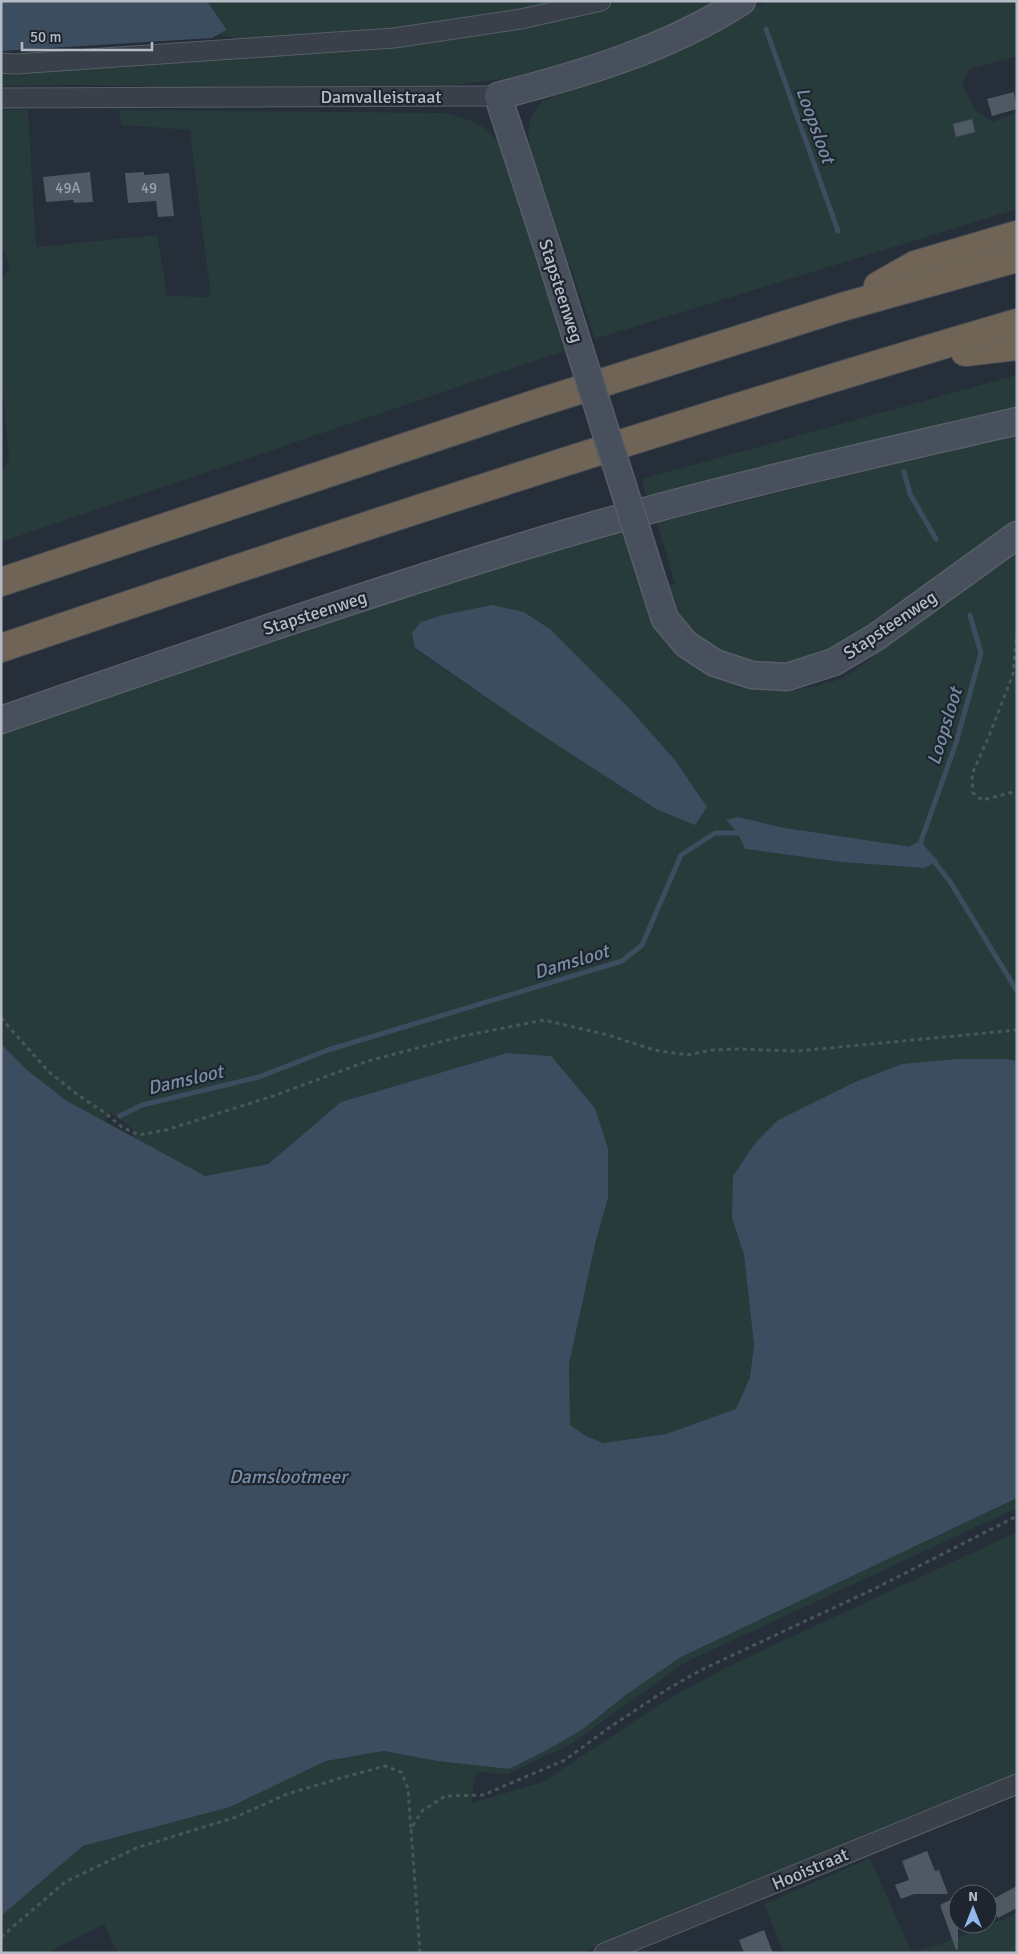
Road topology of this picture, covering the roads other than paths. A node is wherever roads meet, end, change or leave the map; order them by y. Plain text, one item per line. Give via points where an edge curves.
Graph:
1 (601, 1) edge
2 (742, 1) edge
3 (1, 63) edge
4 (498, 96) junction
5 (1, 98) edge
6 (1017, 235) edge
7 (1017, 258) edge
8 (842, 307) junction
9 (1017, 323) edge
10 (1017, 346) edge
11 (884, 362) junction
12 (1017, 421) edge
13 (1017, 535) edge
14 (1, 582) edge
15 (1, 648) edge
16 (1, 720) edge
17 (1017, 1784) edge
18 (604, 1953) edge

1 - 3 street via 521,19 394,38
2 - 4 street, Damvalleistraat via 666,42 556,81
4 - 5 street, Damvalleistraat
4 - 13 street, Stapsteenweg, bridge via 665,620 686,644 715,663 752,675 787,677 834,662 876,638
6 - 8 highway via 914,265
7 - 8 highway
8 - 14 highway via 541,402
9 - 11 highway
10 - 11 highway
11 - 15 highway via 429,506
12 - 16 street, Stapsteenweg via 757,482 558,536 252,633
17 - 18 street, Hooistraat

